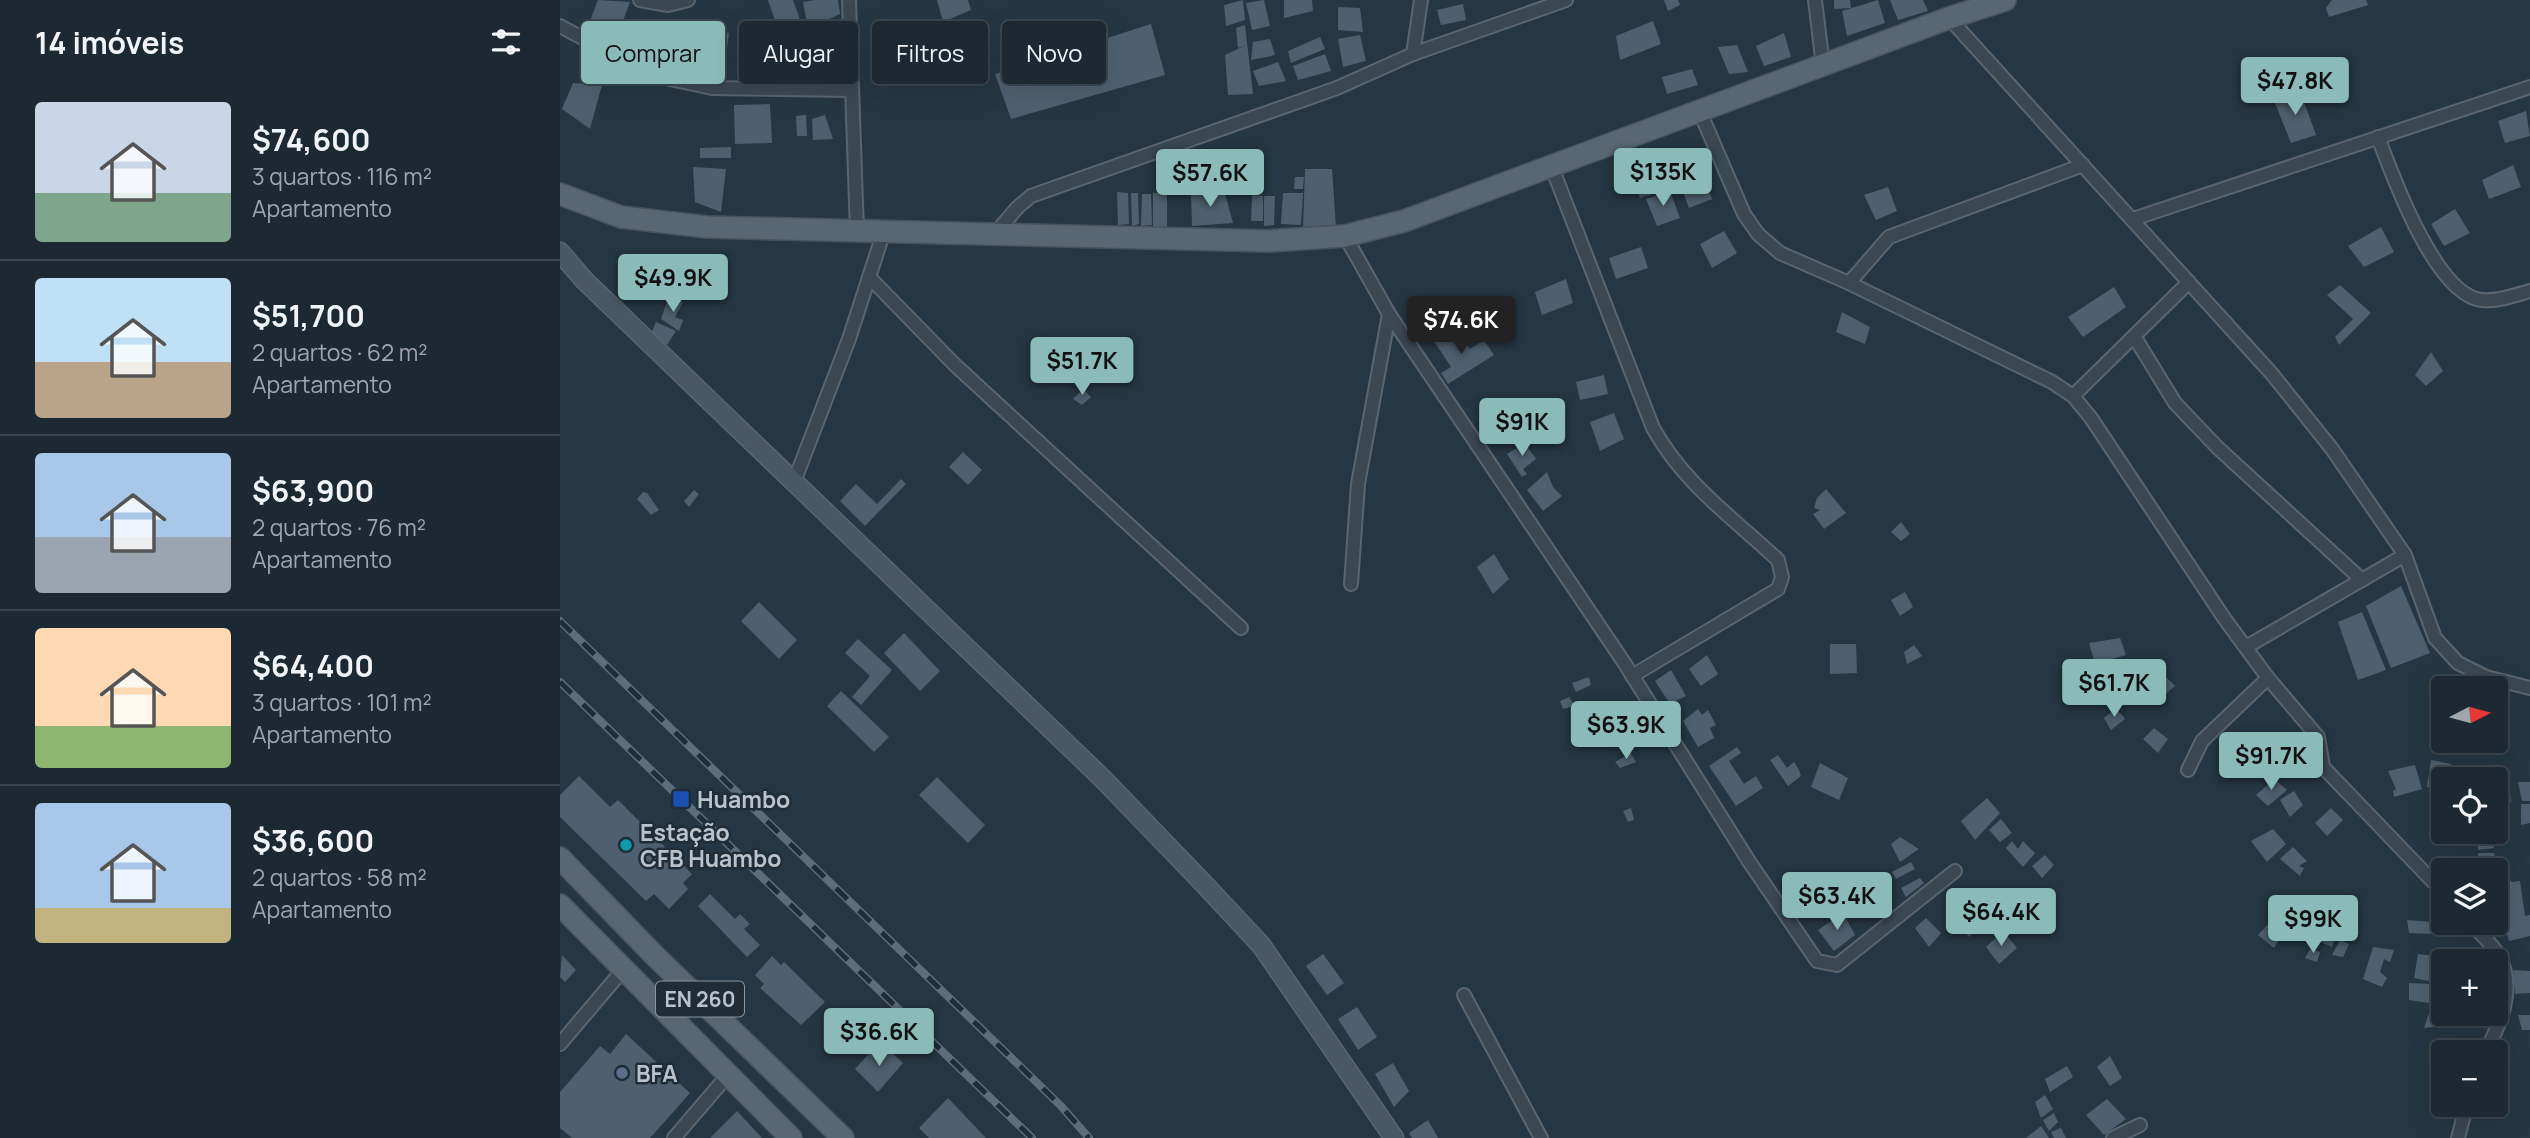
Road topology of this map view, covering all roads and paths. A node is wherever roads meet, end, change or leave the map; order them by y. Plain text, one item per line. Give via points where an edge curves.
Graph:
1 (640, 0) edge
2 (688, 0) edge
3 (849, 0) edge
4 (1421, 0) edge
5 (1566, 0) edge
6 (1815, 0) edge
7 (2005, 0) edge
8 (1949, 18) junction
9 (560, 26) edge
10 (1413, 54) junction
11 (1823, 66) junction
12 (2530, 88) edge
13 (850, 90) junction
14 (1700, 112) junction
15 (2378, 138) junction
16 (1551, 165) junction
17 (2083, 165) junction
18 (560, 194) edge
19 (2133, 219) junction
20 (857, 231) junction
21 (884, 231) junction
22 (993, 236) junction
23 (1345, 236) junction
24 (560, 252) edge
25 (870, 278) junction
26 (2189, 282) junction
27 (1849, 283) junction
28 (2530, 292) edge
29 (1389, 314) junction
30 (2134, 336) junction
31 (2073, 396) junction
32 (794, 482) junction
33 (2405, 555) junction
34 (2362, 580) junction
35 (1351, 584) dead end
36 (1241, 628) dead end
37 (2246, 647) junction
38 (1632, 676) junction
39 (2268, 678) junction
40 (2530, 688) edge
41 (2188, 770) dead end
42 (560, 858) edge
43 (1955, 871) dead end
44 (582, 879) junction
45 (2431, 880) edge
46 (560, 904) edge
47 (2481, 935) edge
48 (622, 971) junction
49 (1464, 995) dead end
50 (2491, 1040) edge
51 (560, 1044) edge
52 (728, 1076) junction
53 (2464, 1117) edge
54 (2140, 1125) dead end
55 (674, 1138) edge
56 (791, 1138) edge
57 (843, 1138) edge
58 (1394, 1138) edge
59 (1541, 1138) edge
60 (2113, 1138) edge
61 (2458, 1138) edge

1 - 2 street via 668,5
3 - 13 street
4 - 10 street
5 - 10 street
6 - 11 street
7 - 8 main road
8 - 11 main road
8 - 17 street
9 - 13 street via 651,75 712,88
10 - 22 street via 1336,88 1031,196
11 - 14 main road
12 - 15 street
13 - 20 street
14 - 16 main road
14 - 27 street via 1744,214 1758,234 1780,253
15 - 19 street
15 - 28 street via 2400,194 2455,289 2481,300
16 - 23 main road via 1404,221
16 - 38 street via 1653,428 1694,487 1778,561 1782,577 1778,589
17 - 19 street
17 - 27 street via 1889,237
18 - 20 main road via 621,216 659,222
19 - 26 street
20 - 21 main road
21 - 22 main road
21 - 25 street
22 - 23 main road via 1268,241
23 - 29 street
24 - 32 street
25 - 32 street
25 - 36 street via 955,365
26 - 30 street
26 - 33 street via 2332,449
27 - 31 street
29 - 35 street via 1358,484
29 - 38 street
30 - 31 street
30 - 34 street via 2175,403
31 - 37 street
32 - 58 street via 1102,779 1261,945
33 - 34 street
33 - 40 street via 2435,638 2458,663 2486,677
34 - 37 street
37 - 39 street
38 - 43 street via 1817,961 1837,965
39 - 41 street via 2202,741
39 - 45 street via 2318,737 2323,767
42 - 44 main road, EN 260
44 - 46 main road
44 - 57 main road, EN 260
46 - 48 main road, EN 260
47 - 50 street via 2500,957 2505,981 2504,1016
48 - 51 street
48 - 52 main road, EN 260
49 - 59 street
52 - 55 street
52 - 56 main road, EN 260
53 - 61 street
54 - 60 street

